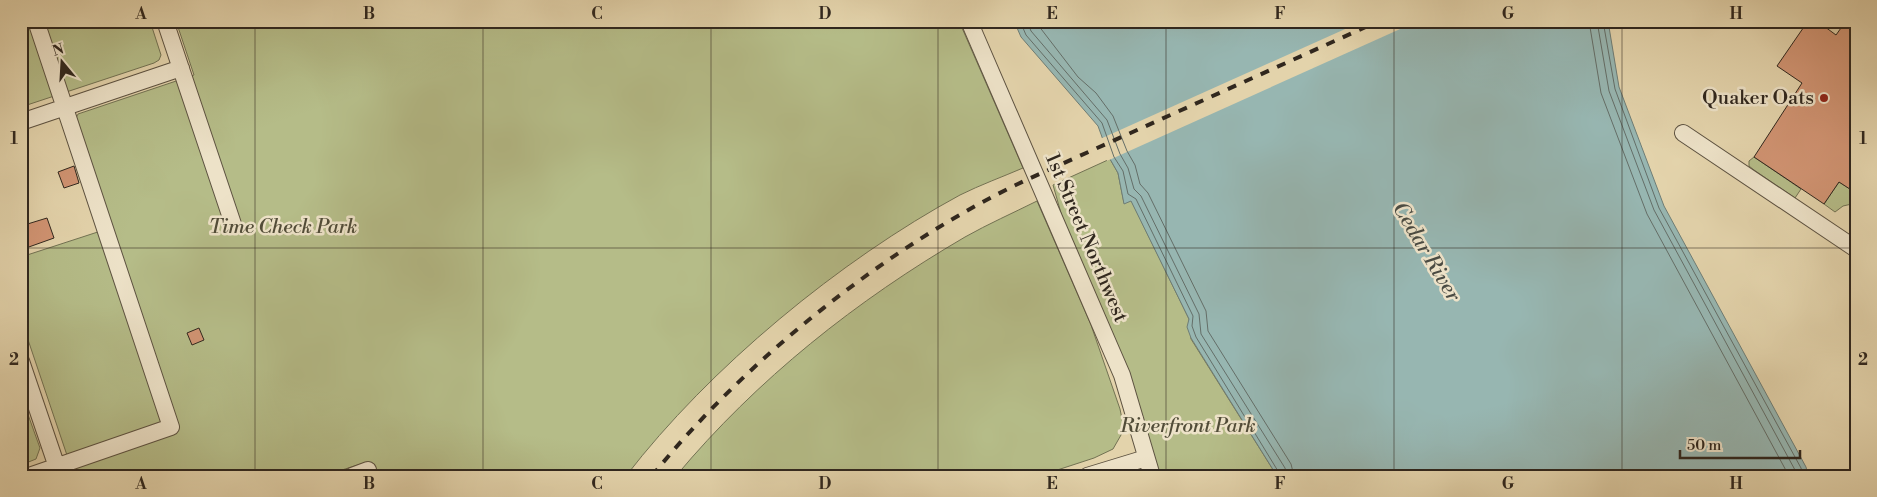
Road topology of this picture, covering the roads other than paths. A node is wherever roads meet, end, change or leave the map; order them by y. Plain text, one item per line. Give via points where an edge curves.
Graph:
1 (36, 21) edge
2 (165, 21) edge
3 (969, 21) edge
4 (181, 68) junction
5 (66, 107) junction
6 (21, 122) edge
7 (1683, 133) dead end
8 (233, 224) dead end
9 (1856, 249) edge
10 (21, 362) edge
11 (1146, 458) junction
12 (368, 470) dead end
13 (58, 471) edge
14 (29, 476) edge
15 (352, 476) edge
16 (1087, 476) edge
17 (1152, 476) edge

1 - 5 street
2 - 4 street
3 - 11 street, 1st Street Northwest via 1122,375
4 - 5 street
4 - 8 street
5 - 6 street
5 - 13 street via 172,427
7 - 9 street
10 - 13 street
11 - 16 street
11 - 17 street, 1st Street Northwest
12 - 15 street
13 - 14 street

